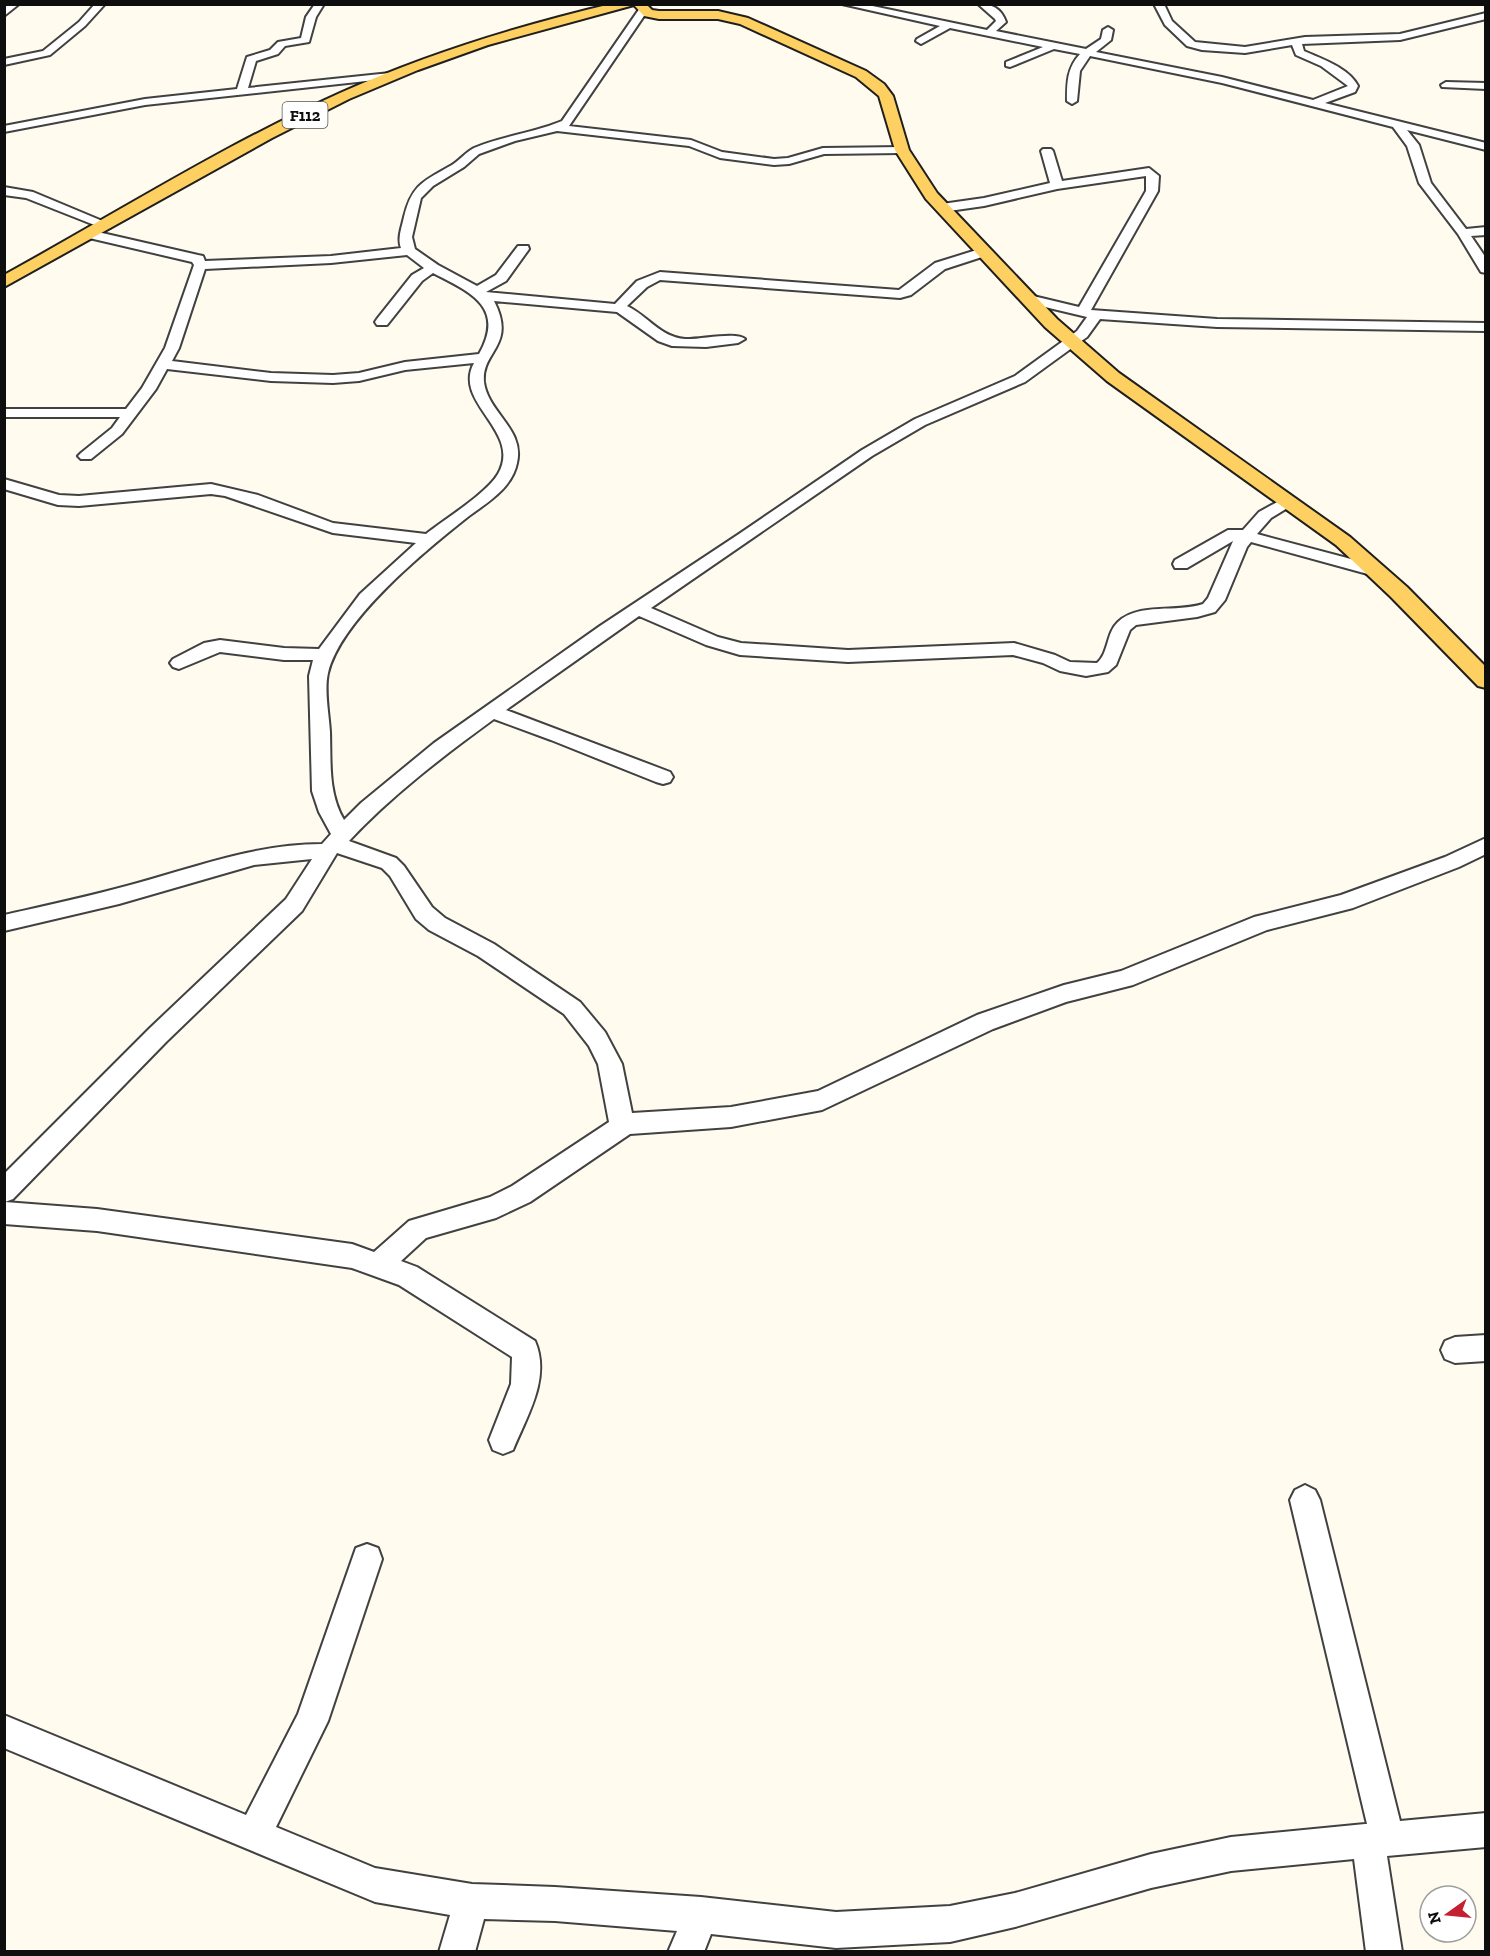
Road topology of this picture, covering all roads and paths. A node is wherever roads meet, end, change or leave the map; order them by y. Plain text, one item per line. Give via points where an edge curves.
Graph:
1 (101, 4) edge
2 (320, 4) edge
3 (846, 4) edge
4 (982, 4) edge
5 (1158, 4) edge
6 (637, 6) edge
7 (1467, 9) dead end
8 (1485, 16) edge
9 (948, 25) junction
10 (1108, 30) dead end
11 (989, 33) junction
12 (921, 41) dead end
13 (1296, 42) junction
14 (1053, 46) junction
15 (1088, 53) junction
16 (4, 62) edge
17 (1010, 64) dead end
18 (390, 76) junction
19 (1446, 85) dead end
20 (1485, 86) edge
21 (242, 90) junction
22 (1072, 101) dead end
23 (1315, 103) junction
24 (1397, 125) junction
25 (19, 126) junction
26 (558, 128) junction
27 (4, 129) edge
28 (9, 141) dead end
29 (1485, 142) edge
30 (1471, 143) junction
31 (1485, 147) edge
32 (902, 150) junction
33 (1047, 151) dead end
34 (1057, 185) junction
35 (4, 191) edge
36 (942, 208) junction
37 (106, 225) junction
38 (1485, 231) edge
39 (1463, 233) junction
40 (89, 234) junction
41 (523, 249) dead end
42 (409, 251) junction
43 (983, 252) junction
44 (200, 265) junction
45 (433, 268) junction
46 (1485, 269) edge
47 (4, 282) edge
48 (481, 293) junction
49 (1029, 299) junction
50 (619, 308) junction
51 (1089, 314) junction
52 (382, 322) dead end
53 (1485, 327) edge
54 (738, 339) dead end
55 (1072, 342) junction
56 (483, 358) junction
57 (164, 364) junction
58 (4, 413) edge
59 (131, 413) junction
60 (86, 456) dead end
61 (4, 484) edge
62 (1288, 501) junction
63 (1248, 536) junction
64 (430, 539) junction
65 (1181, 564) dead end
66 (1375, 571) junction
67 (638, 609) junction
68 (324, 656) junction
69 (179, 663) dead end
70 (1485, 681) edge
71 (492, 711) junction
72 (663, 777) dead end
73 (368, 808) junction
74 (329, 812) junction
75 (334, 843) junction
76 (1485, 845) edge
77 (4, 923) edge
78 (622, 1126) junction
79 (4, 1191) edge
80 (4, 1213) edge
81 (378, 1265) junction
82 (1485, 1348) edge
83 (1455, 1350) dead end
84 (503, 1440) dead end
85 (1305, 1500) dead end
86 (367, 1559) dead end
87 (4, 1731) edge
88 (1485, 1830) edge
89 (254, 1835) junction
90 (1377, 1839) junction
91 (472, 1901) junction
92 (701, 1915) junction
93 (458, 1952) edge
94 (686, 1952) edge
95 (1384, 1952) edge

1 - 16 street via 46,53
2 - 21 street via 311,17 305,40 282,44 274,52 251,59
3 - 9 street
4 - 11 street via 993,9 1001,22
5 - 13 street via 1168,23 1196,46 1252,50
6 - 18 main road, F112 via 556,21 482,42
6 - 26 street via 572,117
6 - 32 main road via 659,15 730,16 861,74 886,96
7 - 8 street
8 - 13 street via 1400,37
9 - 11 street
9 - 12 street
10 - 15 street via 1107,40
11 - 14 street
13 - 23 street via 1300,53 1324,64 1353,86
14 - 15 street
14 - 17 street
15 - 22 street via 1072,74
15 - 23 street
18 - 21 street
18 - 37 main road, F112 via 313,111
19 - 20 street
21 - 25 street via 145,102
23 - 24 street
24 - 30 street
24 - 39 street via 1413,145 1425,183
25 - 27 street
25 - 28 street
26 - 32 street via 691,143 720,155 774,162 823,151
26 - 42 street via 512,138 475,152 429,183 415,197 406,237
29 - 30 street
30 - 31 street
32 - 36 main road
33 - 34 street
34 - 36 street
34 - 51 street via 1142,171 1154,176 1152,191
35 - 37 street via 29,195
36 - 43 main road
37 - 40 main road, F112
38 - 39 street
39 - 46 street
40 - 44 street via 198,259
40 - 47 main road, F112
41 - 48 street via 501,278
42 - 44 street via 353,259
42 - 45 street
43 - 49 main road
43 - 50 street via 940,266 900,294 660,276 639,285
44 - 57 street
45 - 48 street
45 - 52 street via 417,278
48 - 50 street
48 - 56 street via 496,325 493,342
49 - 51 street
49 - 55 main road
50 - 54 street via 663,339 682,343
51 - 53 street via 1217,323
51 - 55 street via 1090,325
55 - 62 main road via 1113,377
55 - 67 street via 1020,379 920,422 867,453
56 - 57 street via 333,379 271,377
56 - 64 street via 477,383 482,399 510,442 510,461 494,489
57 - 59 street
58 - 59 street
59 - 60 street via 117,431
61 - 64 street via 58,500 79,501 228,490 321,525
62 - 63 street via 1265,515
62 - 66 main road via 1343,541
63 - 65 street via 1234,534 1224,538
63 - 66 street
63 - 67 street via 1239,545 1209,608 1130,621 1122,628 1110,661 1102,668 1086,670 1014,649 848,656 740,649
64 - 68 street via 366,598
66 - 70 main road
67 - 71 street
68 - 69 street via 220,646
68 - 74 street via 318,676 322,791
71 - 72 street
71 - 73 street
73 - 74 street
73 - 75 street
74 - 75 street
75 - 77 street via 263,855
75 - 78 street via 389,863 430,919 486,950 572,1008 597,1039 610,1064
75 - 79 street via 294,905
76 - 78 street via 1452,862 1345,902 1262,923 1125,979 1064,994 985,1022 822,1100 731,1117
78 - 81 street via 496,1207 418,1229
80 - 81 street via 97,1220 352,1256
81 - 84 street via 408,1276 525,1350 527,1379
82 - 83 street
85 - 90 street
86 - 89 street via 312,1721
87 - 89 street
88 - 90 street
89 - 91 street via 375,1885
90 - 92 street via 1220,1857 1151,1871 1015,1910 950,1924 836,1930
90 - 95 street
91 - 92 street
91 - 93 street
92 - 94 street

